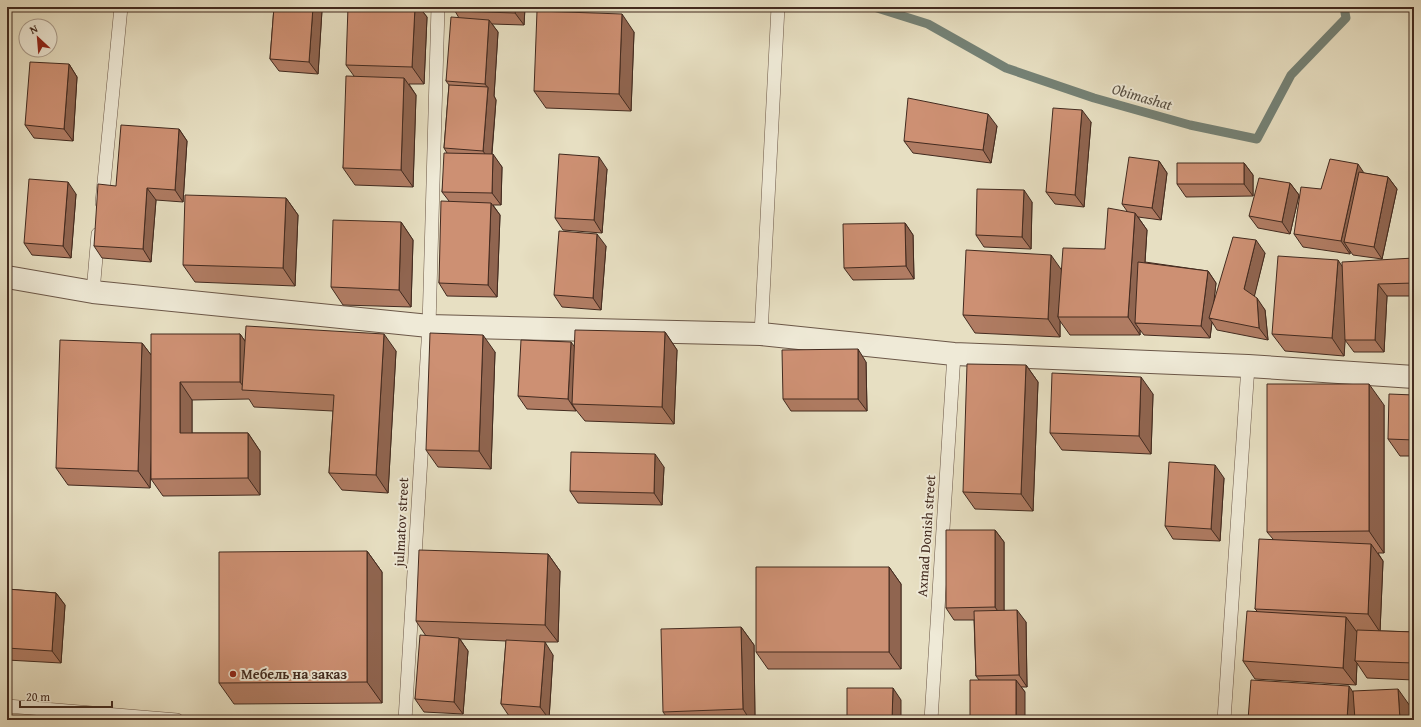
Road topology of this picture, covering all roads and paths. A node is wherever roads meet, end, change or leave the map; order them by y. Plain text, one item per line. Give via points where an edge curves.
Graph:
1 (121, 7) edge
2 (438, 7) edge
3 (778, 7) edge
4 (7, 277) edge
5 (93, 292) junction
6 (429, 326) junction
7 (761, 334) junction
8 (954, 354) junction
9 (1248, 366) junction
10 (1414, 377) edge
11 (7, 706) edge
12 (177, 720) edge
13 (405, 720) edge
14 (931, 720) edge
15 (1224, 720) edge

1 - 5 lane
2 - 6 lane, julmatov street
3 - 7 lane
4 - 5 street
5 - 6 street
6 - 7 street
6 - 13 lane, julmatov street
7 - 8 street
8 - 9 street
8 - 14 lane, Axmad Donish street
9 - 10 street
9 - 15 lane
11 - 12 lane

